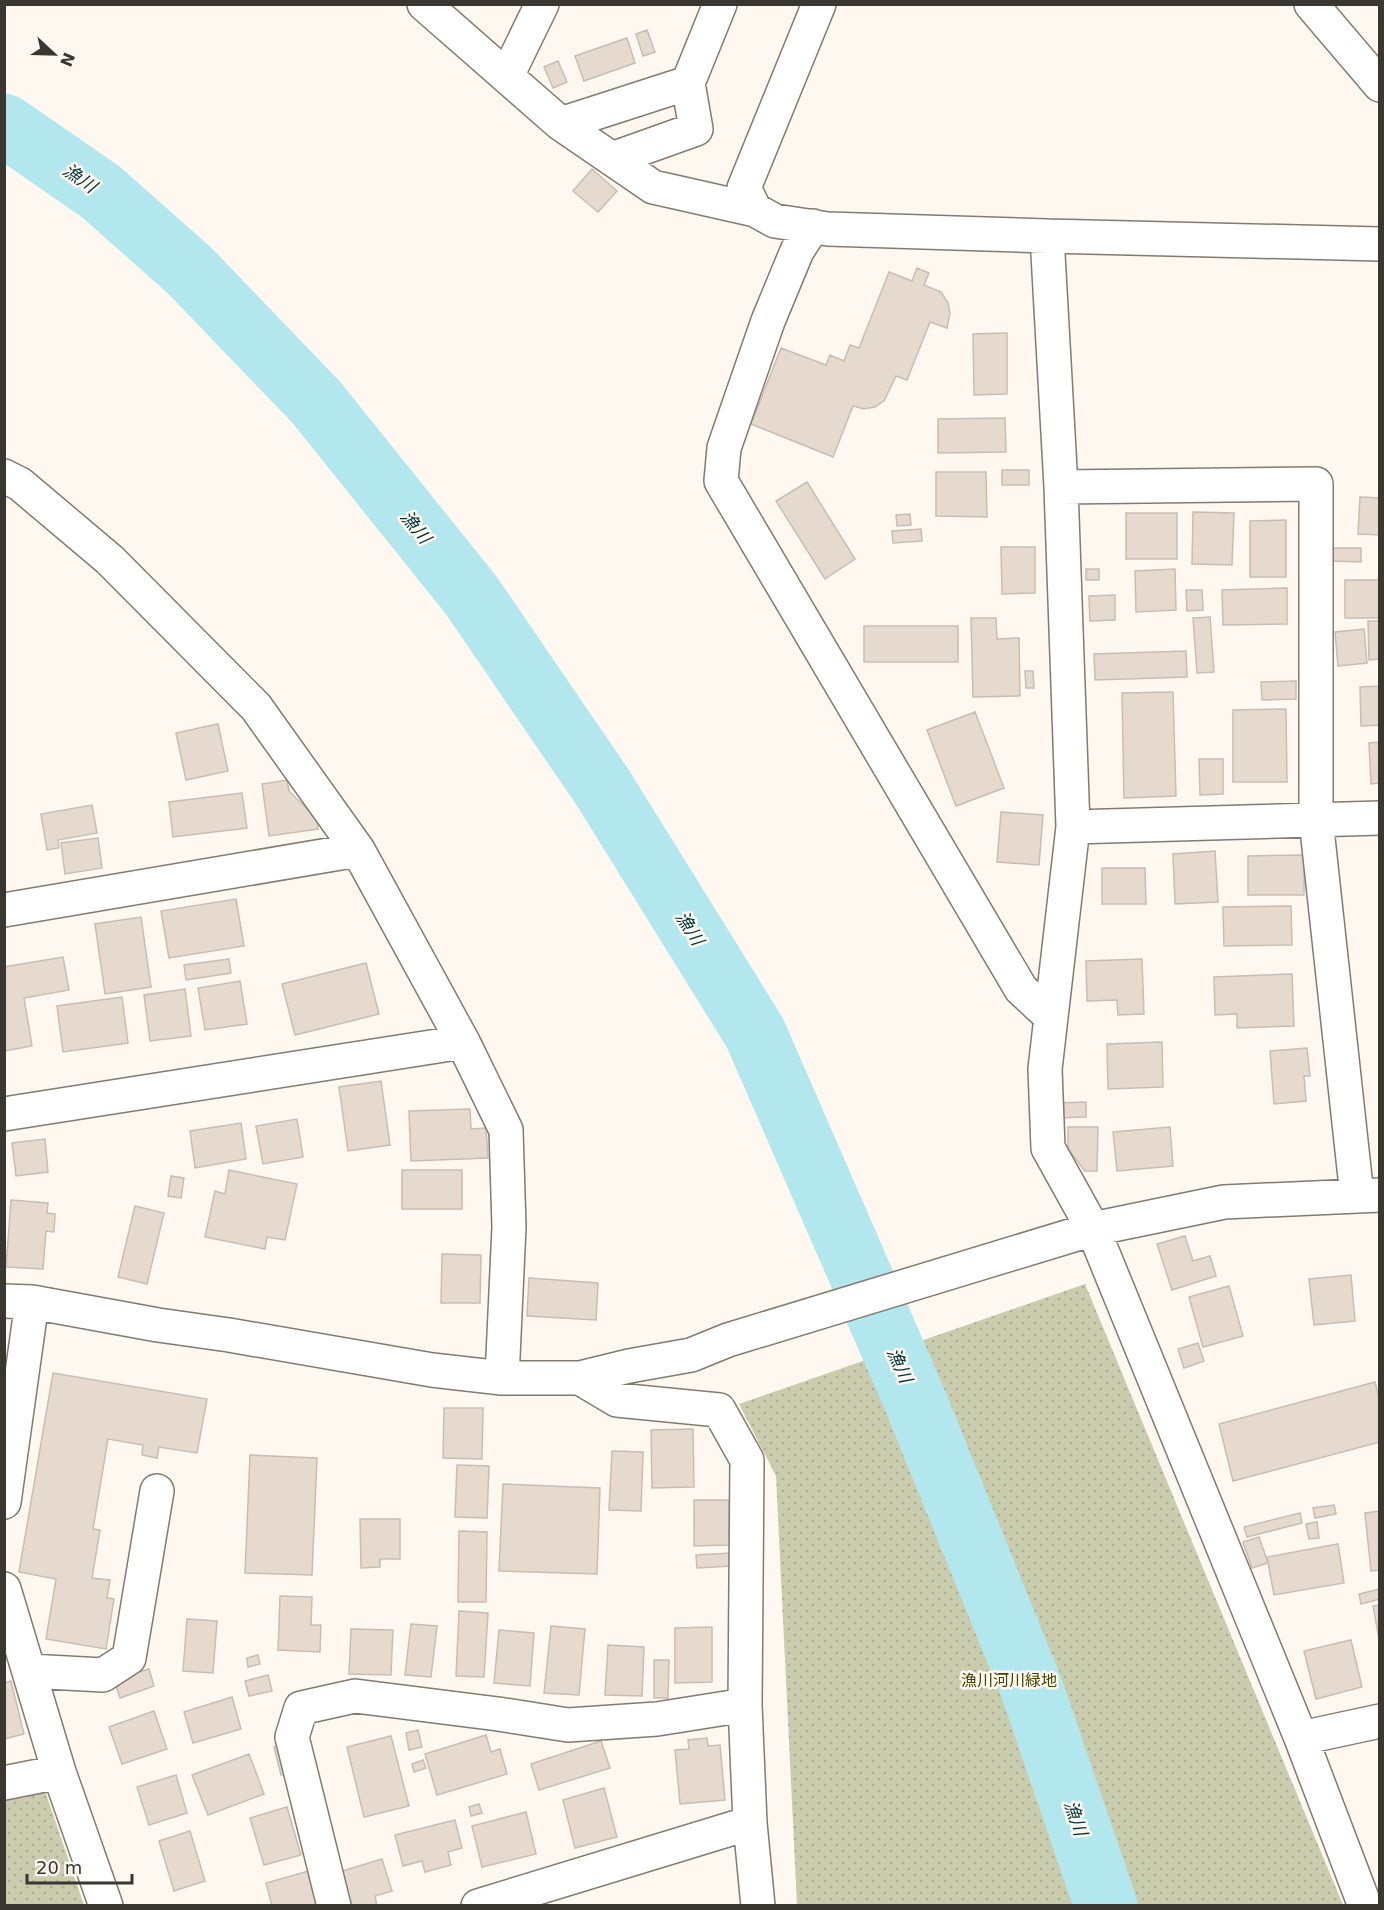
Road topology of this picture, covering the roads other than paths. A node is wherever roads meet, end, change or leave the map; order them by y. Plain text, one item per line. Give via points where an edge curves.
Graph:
1 (424, 4) edge
2 (542, 4) edge
3 (720, 4) edge
4 (819, 4) edge
5 (1318, 7) edge
6 (507, 76) junction
7 (688, 83) junction
8 (1380, 85) edge
9 (561, 124) junction
10 (612, 159) junction
11 (755, 210) junction
12 (820, 227) junction
13 (1047, 236) junction
14 (1380, 244) edge
15 (4, 476) edge
16 (1061, 487) junction
17 (1380, 818) edge
18 (1316, 820) junction
19 (1074, 827) junction
20 (358, 850) junction
21 (4, 910) edge
22 (1050, 1016) junction
23 (463, 1042) junction
24 (4, 1114) edge
25 (1368, 1196) edge
26 (1093, 1229) junction
27 (18, 1302) edge
28 (502, 1378) junction
29 (580, 1378) junction
30 (157, 1491) dead end
31 (4, 1502) edge
32 (4, 1589) edge
33 (29, 1671) junction
34 (745, 1705) junction
35 (1380, 1721) edge
36 (1300, 1738) junction
37 (59, 1772) junction
38 (4, 1783) edge
39 (750, 1823) junction
40 (106, 1905) edge
41 (334, 1905) edge
42 (478, 1905) edge
43 (758, 1905) edge
44 (1365, 1905) edge

1 - 6 street
2 - 6 street
3 - 7 street
4 - 11 street via 744,188
5 - 8 street
6 - 9 street
7 - 9 street
7 - 10 street via 696,129
9 - 10 street
10 - 11 street via 653,187
11 - 12 street via 775,221
12 - 13 street
12 - 22 street via 797,251 768,321 724,448 721,481 1021,989
13 - 14 street
13 - 16 street
15 - 20 street via 20,484 110,560 256,707
16 - 18 street via 1317,484
16 - 19 street
17 - 18 street
18 - 19 street
18 - 25 street
19 - 22 street
20 - 21 street
20 - 23 street
22 - 26 street via 1045,1069 1048,1148
23 - 24 street
23 - 28 street via 506,1130 509,1227
25 - 26 street via 1224,1202
26 - 29 street via 728,1340 691,1355
26 - 36 street
27 - 28 street
27 - 31 street
28 - 29 street
29 - 34 street via 617,1400 719,1410 747,1460
30 - 33 street via 129,1658 103,1675
32 - 33 street
33 - 37 street
34 - 39 street
34 - 41 street via 657,1719 568,1725 355,1696 301,1708 291,1737
35 - 36 street
36 - 44 street
37 - 38 street
37 - 40 street
39 - 42 street
39 - 43 street

